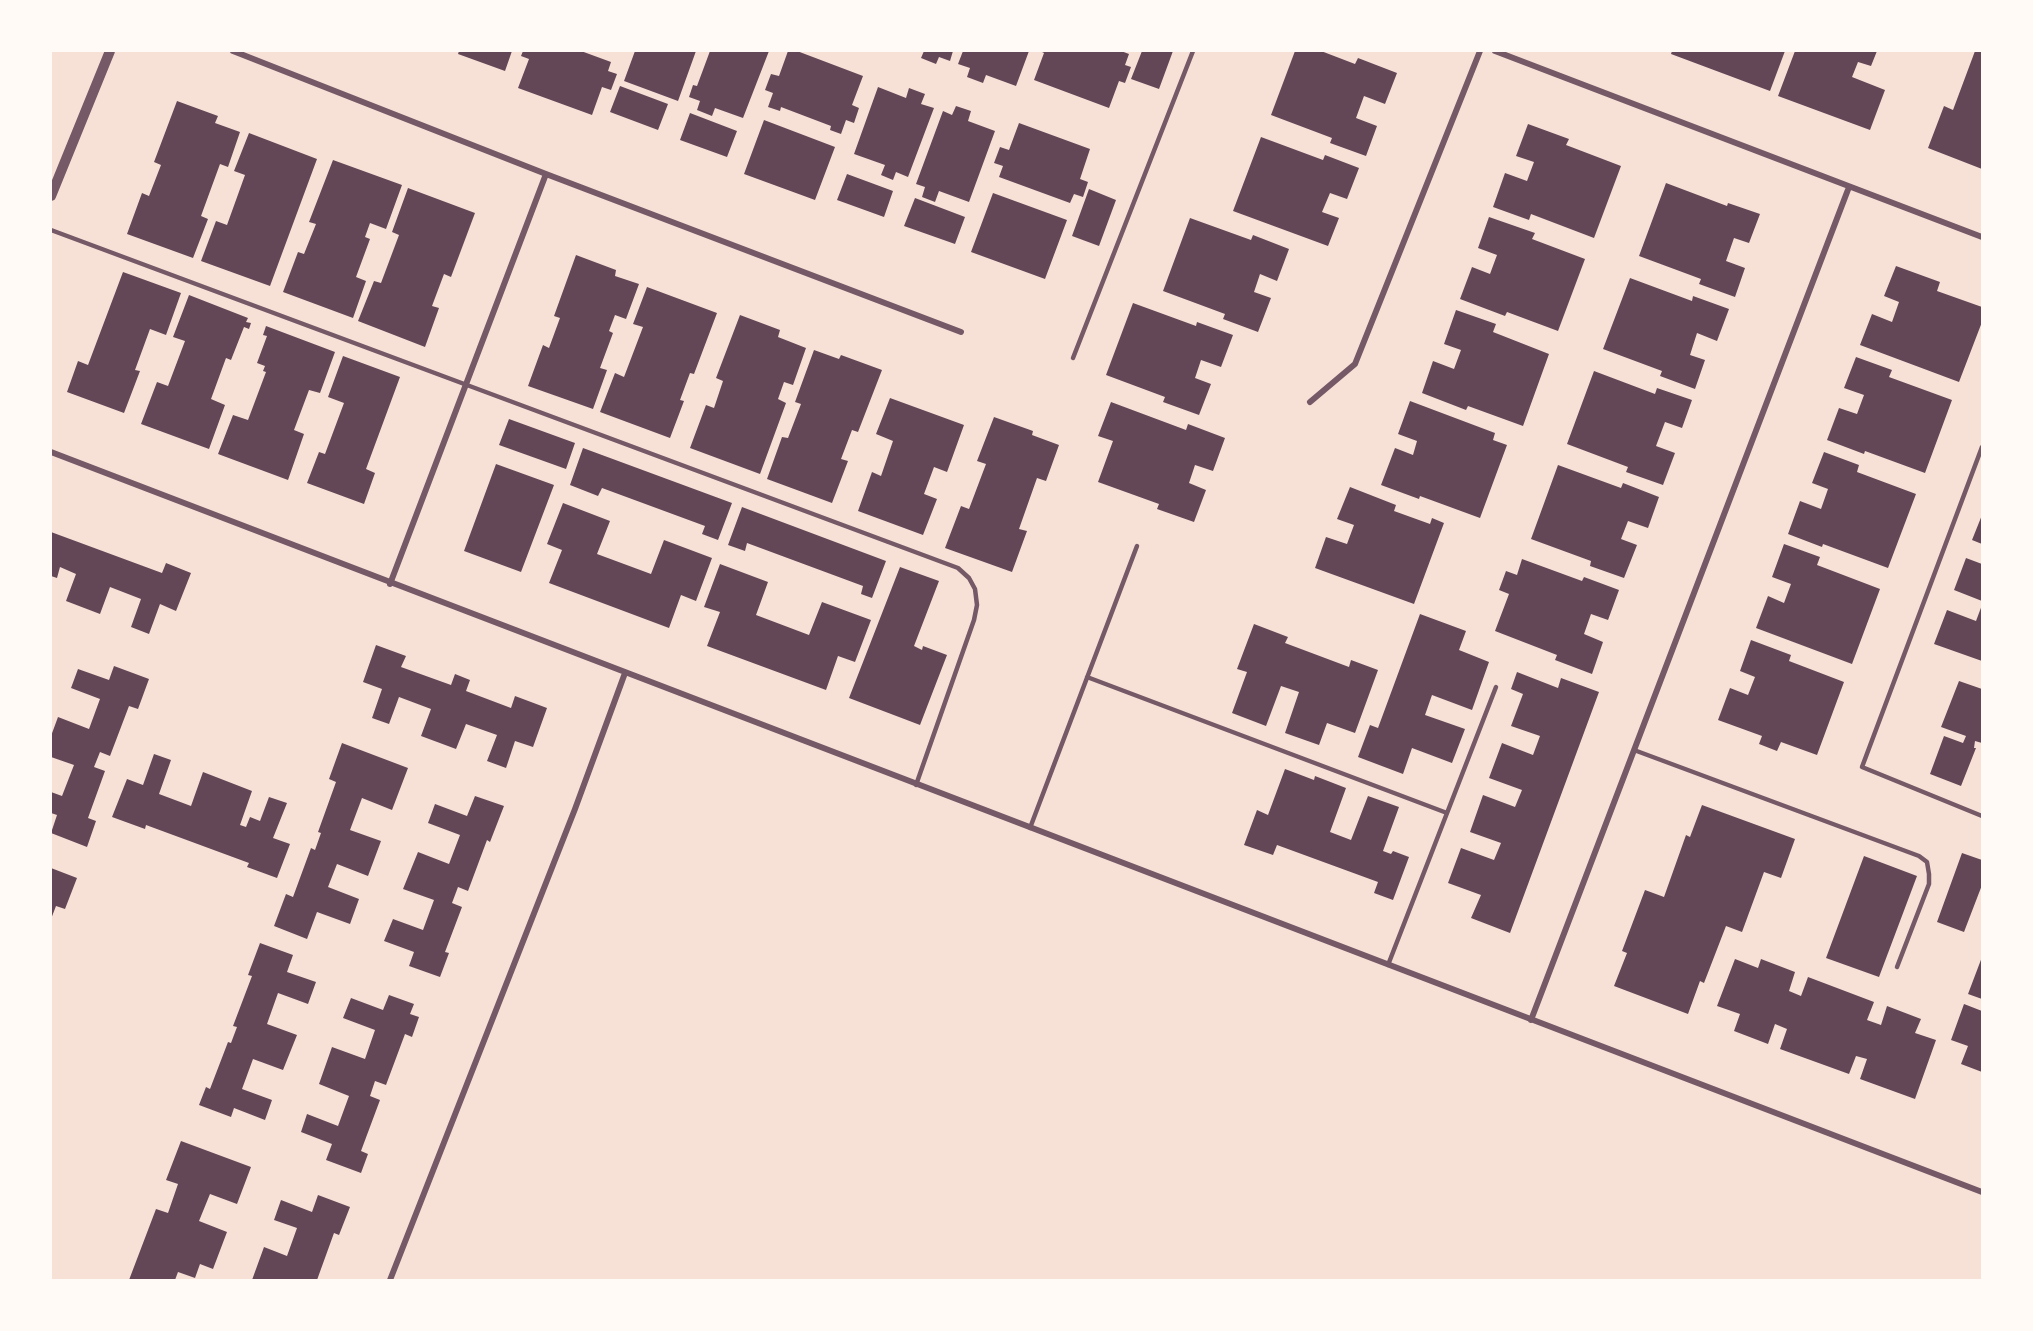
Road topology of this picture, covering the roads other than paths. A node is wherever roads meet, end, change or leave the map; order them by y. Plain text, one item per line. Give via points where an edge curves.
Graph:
1 (110, 51) edge
2 (233, 51) edge
3 (1193, 51) edge
4 (1480, 51) edge
5 (1495, 51) edge
6 (546, 174) junction
7 (1850, 187) junction
8 (51, 196) edge
9 (51, 230) edge
10 (1982, 237) edge
11 (961, 332) dead end
12 (1073, 358) dead end
13 (466, 384) junction
14 (1310, 402) dead end
15 (1982, 447) edge
16 (51, 452) edge
17 (1137, 546) dead end
18 (390, 584) junction
19 (625, 674) junction
20 (1087, 677) junction
21 (1496, 687) dead end
22 (1634, 750) junction
23 (916, 785) junction
24 (1447, 813) junction
25 (1982, 816) edge
26 (1030, 828) junction
27 (1388, 965) junction
28 (1897, 967) dead end
29 (1531, 1020) junction
30 (1982, 1192) edge
31 (390, 1280) edge

1 - 8 street
2 - 6 street
3 - 12 lane
4 - 14 street via 1355,364
5 - 7 street
6 - 11 street
6 - 13 street
7 - 10 street
7 - 22 street
9 - 13 lane
13 - 18 street
13 - 23 lane via 958,568 975,589 977,605
15 - 25 lane via 1862,767
16 - 18 street
17 - 20 lane
18 - 19 street
19 - 23 street
19 - 31 street
20 - 24 lane
20 - 26 lane
21 - 24 lane
22 - 28 lane via 1927,862 1929,884
22 - 29 street
23 - 26 street
24 - 27 lane
26 - 27 street
27 - 29 street
29 - 30 street

